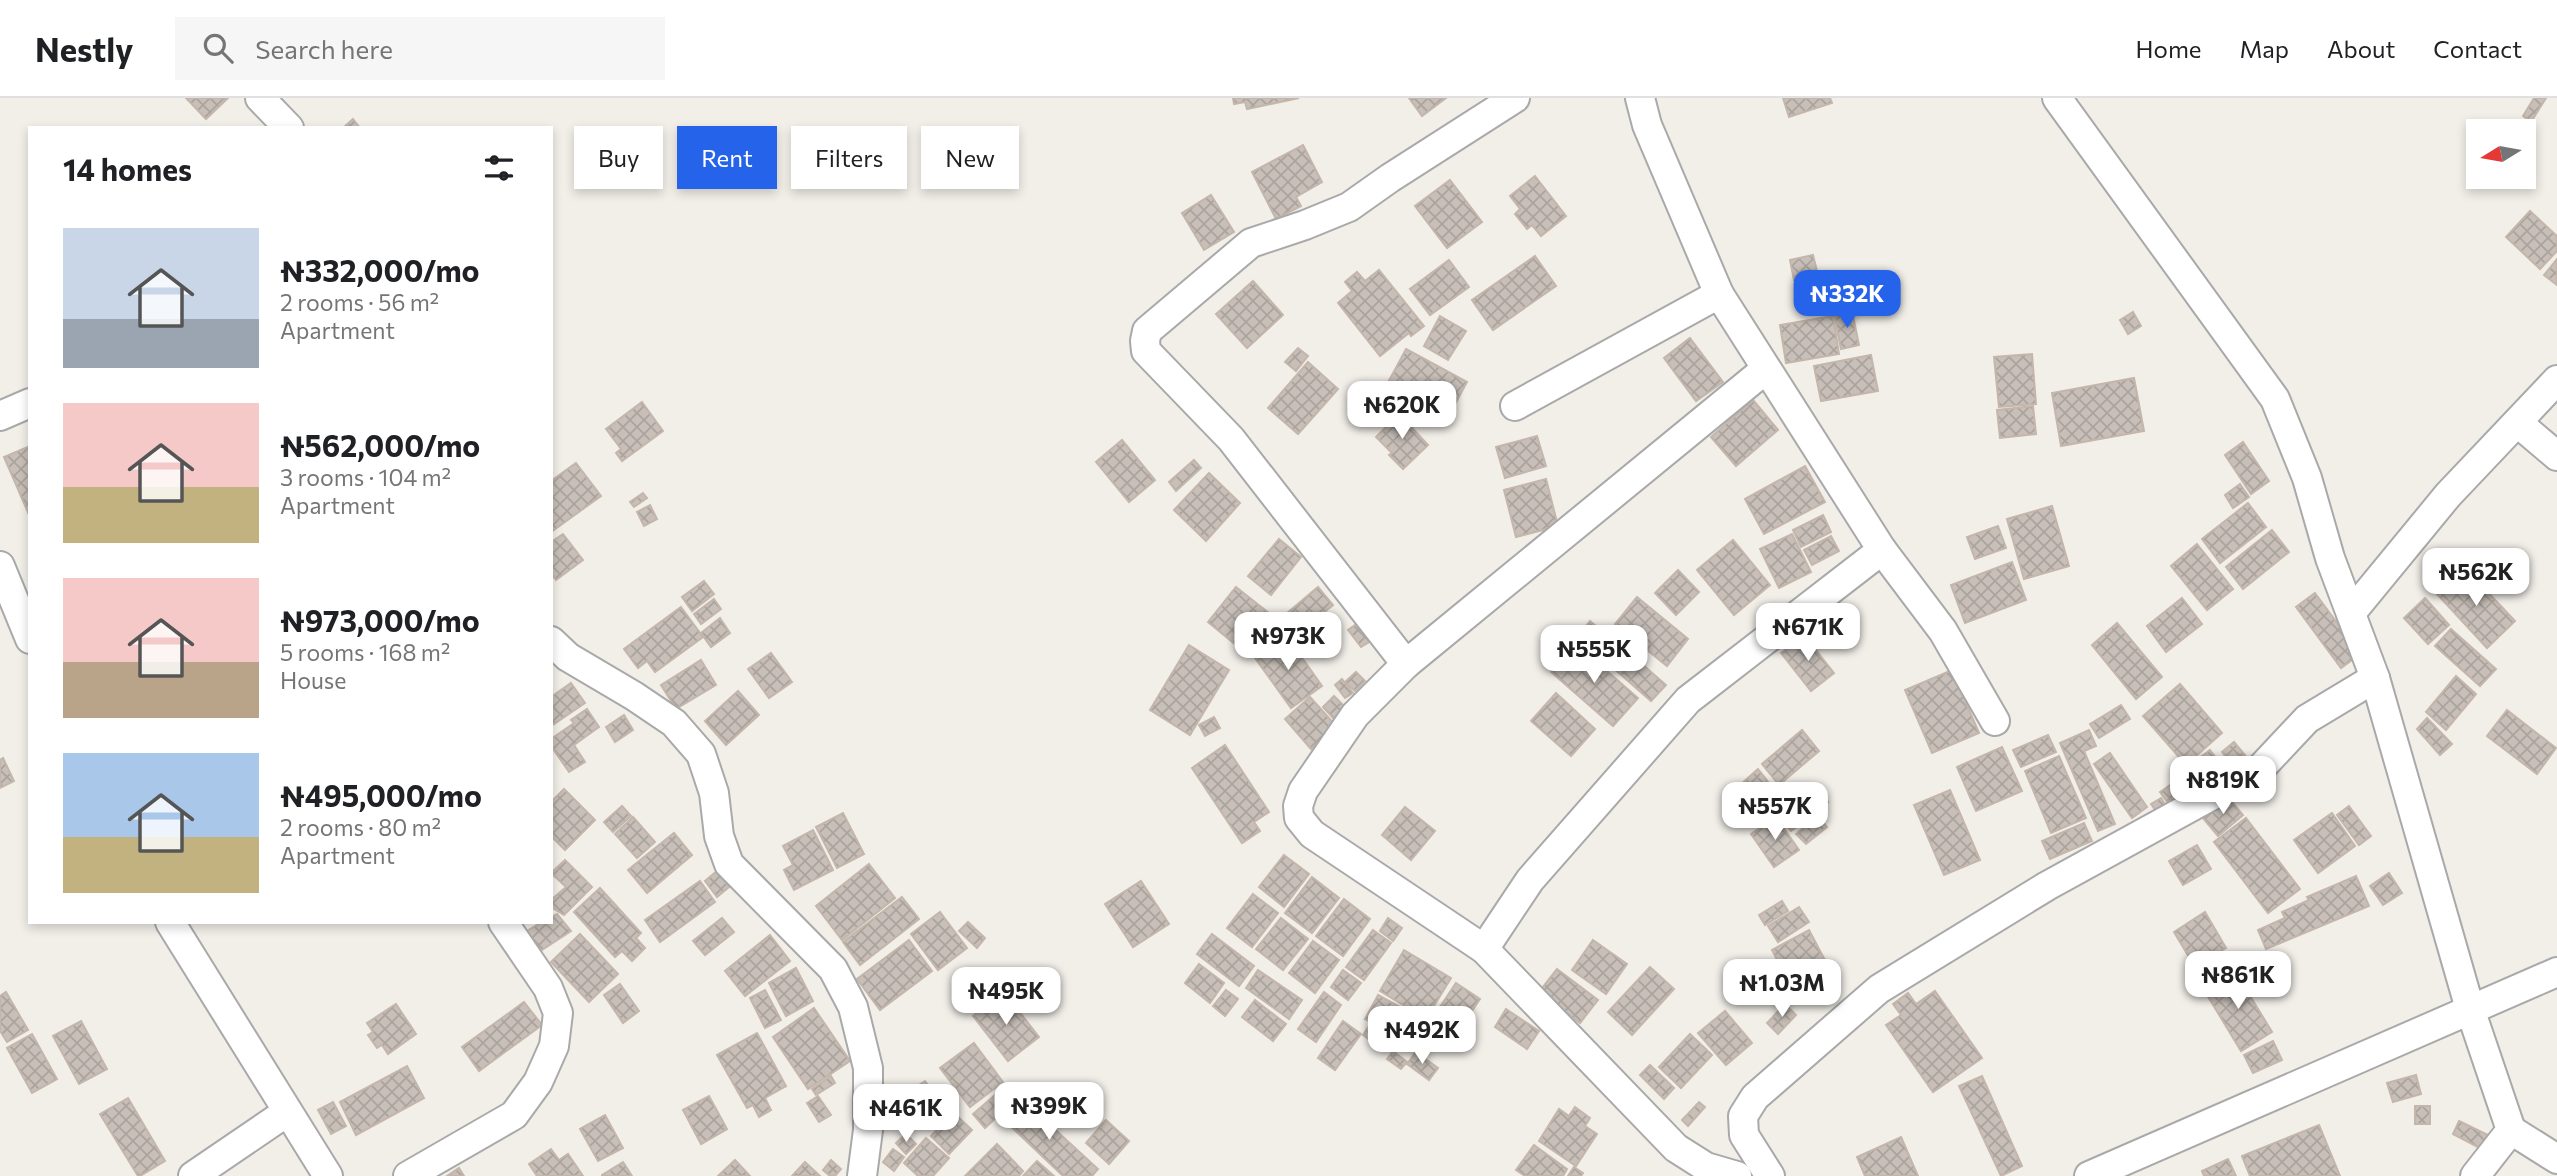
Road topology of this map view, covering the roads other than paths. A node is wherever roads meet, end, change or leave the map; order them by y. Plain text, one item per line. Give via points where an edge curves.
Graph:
1 (260, 98) edge
2 (1516, 98) edge
3 (1640, 98) edge
4 (2057, 98) edge
5 (287, 126) edge
6 (1719, 294) junction
7 (1766, 369) junction
8 (2557, 380) edge
9 (28, 404) edge
10 (1516, 406) dead end
11 (0, 416) edge
12 (2518, 423) junction
13 (2557, 456) edge
14 (1882, 550) junction
15 (0, 566) edge
16 (2351, 613) junction
17 (28, 634) edge
18 (553, 643) edge
19 (1406, 664) junction
20 (2375, 678) junction
21 (1995, 721) dead end
22 (171, 924) edge
23 (504, 924) edge
24 (1485, 949) junction
25 (2557, 972) edge
26 (2470, 1009) junction
27 (287, 1112) junction
28 (2511, 1130) junction
29 (2557, 1159) edge
30 (193, 1176) edge
31 (328, 1176) edge
32 (408, 1176) edge
33 (862, 1176) edge
34 (1737, 1176) edge
35 (1770, 1176) edge
36 (2089, 1176) edge
37 (2475, 1176) edge

1 - 5 street
2 - 19 street via 1349,207 1251,243 1147,331 1145,341 1146,351 1231,439
3 - 6 street via 1647,125
4 - 16 street via 2275,399 2307,478
6 - 7 street
6 - 10 street
7 - 14 street
7 - 19 street
8 - 12 street
9 - 11 street
12 - 13 street
12 - 16 street via 2448,495
14 - 21 street via 1942,631
14 - 24 street via 1688,700 1530,880
15 - 17 street
16 - 20 street
18 - 33 street via 674,723 701,754 729,864 833,970 853,1007 868,1068
19 - 24 street via 1355,715 1303,790 1299,818 1312,834
20 - 26 street
20 - 35 street via 2306,719 2260,769 2047,886 1880,989 1755,1097 1743,1116 1744,1135
22 - 27 street
23 - 32 street via 548,988 558,1013 554,1046 538,1082 514,1115
24 - 34 street via 1676,1148 1706,1167
25 - 26 street
26 - 28 street
26 - 36 street
27 - 30 street
27 - 31 street
28 - 29 street
28 - 37 street

